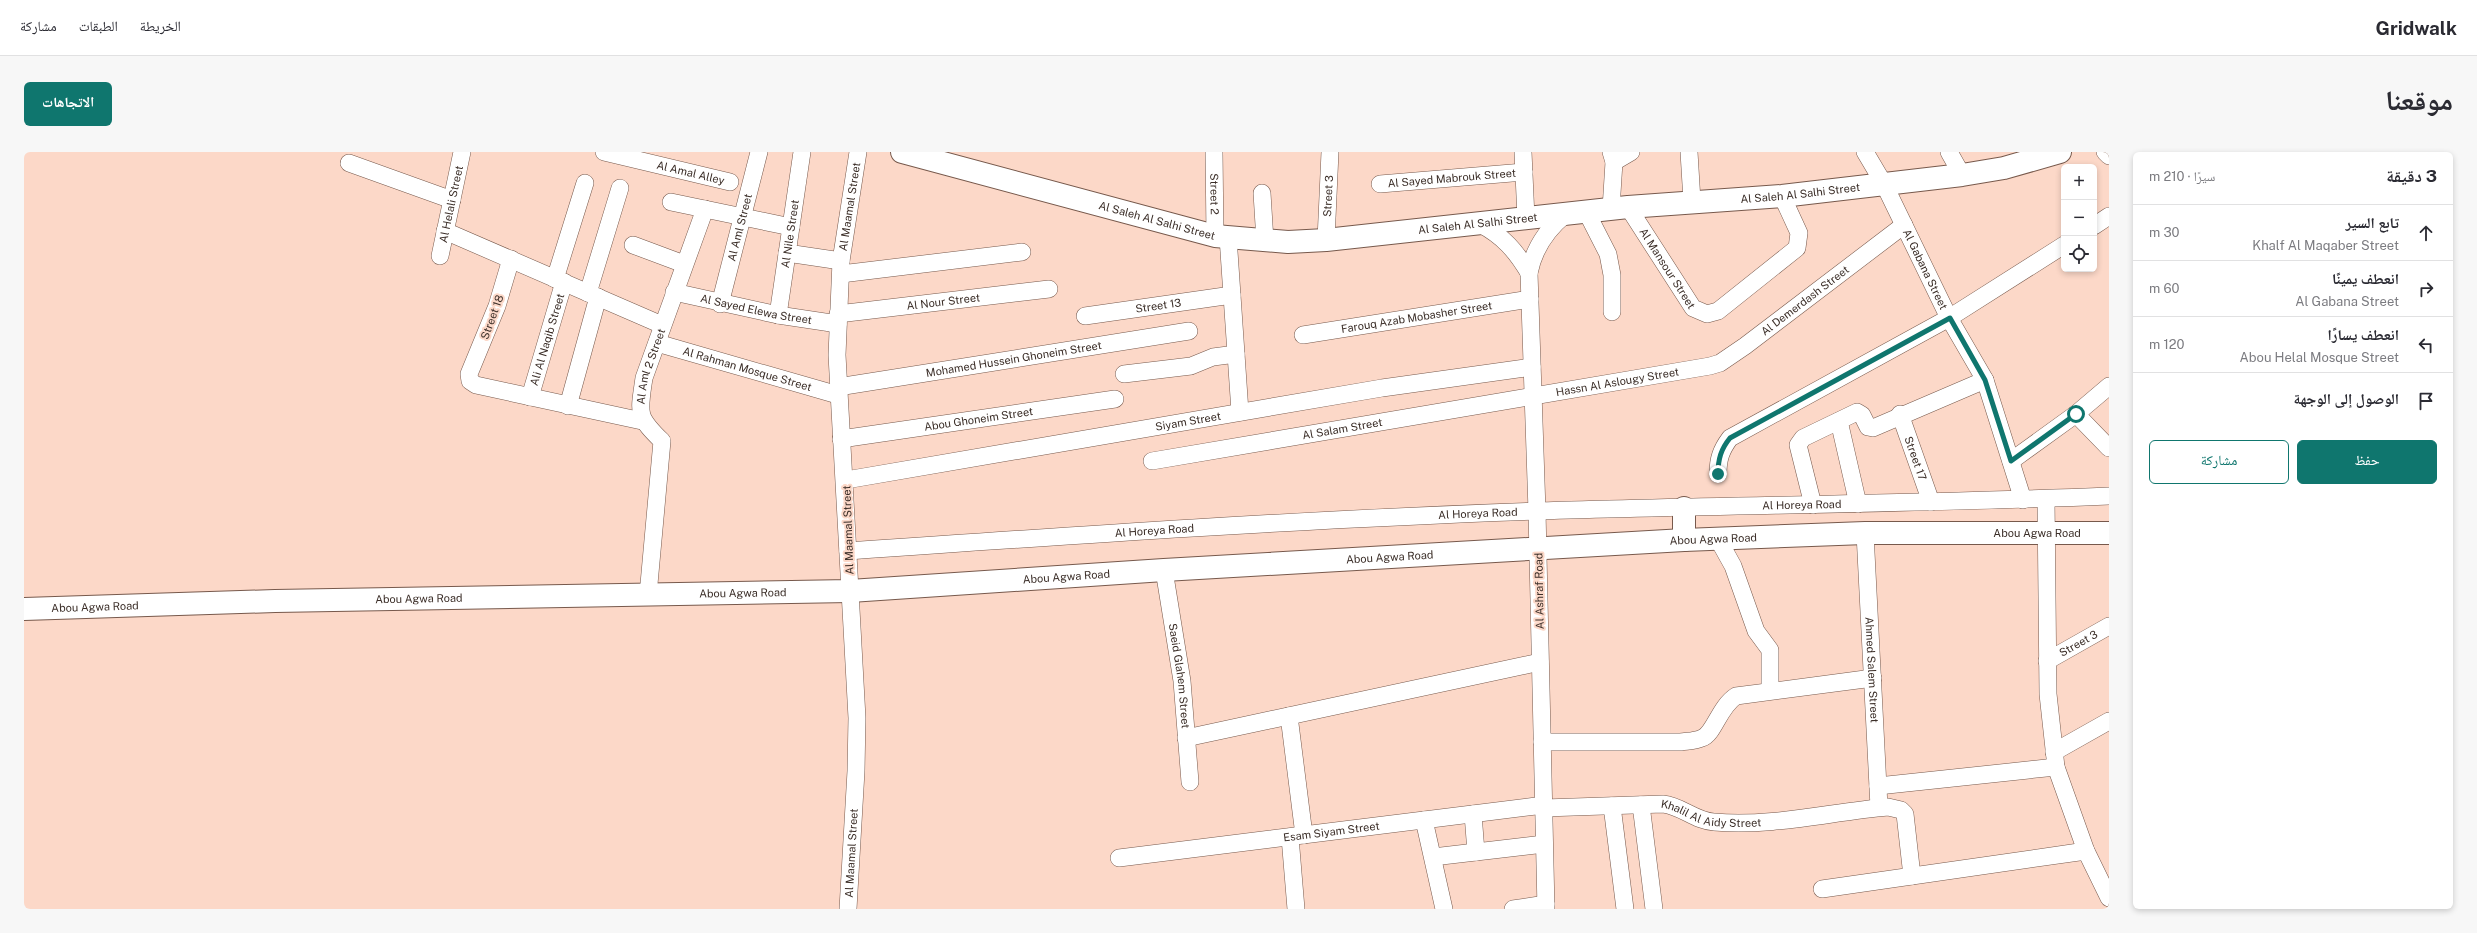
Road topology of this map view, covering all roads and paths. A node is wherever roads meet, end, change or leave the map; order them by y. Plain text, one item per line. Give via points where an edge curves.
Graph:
1 (462, 152) edge
2 (604, 152) edge
3 (759, 152) edge
4 (802, 152) edge
5 (858, 152) edge
6 (902, 152) edge
7 (1214, 152) edge
8 (1330, 152) edge
9 (1523, 152) edge
10 (1631, 152) edge
11 (1689, 152) edge
12 (1865, 152) edge
13 (1949, 152) edge
14 (2060, 152) edge
15 (2104, 152) edge
16 (2109, 156) edge
17 (1612, 157) edge
18 (349, 163) dead end
19 (1524, 172) junction
20 (1962, 175) junction
21 (730, 182) dead end
22 (585, 183) dead end
23 (1380, 184) dead end
24 (1884, 184) junction
25 (620, 188) dead end
26 (1262, 193) dead end
27 (1782, 196) junction
28 (452, 200) junction
29 (1692, 201) junction
30 (671, 202) dead end
31 (1619, 208) junction
32 (705, 209) junction
33 (1576, 212) junction
34 (2109, 216) edge
35 (743, 217) junction
36 (1526, 218) junction
37 (1480, 224) junction
38 (2097, 224) edge
39 (1904, 225) junction
40 (791, 227) junction
41 (446, 231) junction
42 (1222, 236) junction
43 (1326, 240) junction
44 (1265, 241) junction
45 (633, 245) dead end
46 (2061, 247) edge
47 (1022, 252) dead end
48 (787, 253) junction
49 (440, 256) dead end
50 (511, 259) junction
51 (684, 264) junction
52 (841, 267) junction
53 (1529, 273) junction
54 (560, 280) junction
55 (1049, 289) dead end
56 (674, 292) junction
57 (594, 295) junction
58 (1232, 295) junction
59 (1530, 298) junction
60 (720, 304) junction
61 (1612, 312) dead end
62 (778, 315) junction
63 (1085, 316) dead end
64 (1950, 318) junction
65 (838, 319) junction
66 (662, 325) junction
67 (1189, 331) dead end
68 (1303, 335) dead end
69 (657, 343) junction
70 (1236, 354) junction
71 (1532, 368) junction
72 (1702, 368) joint
73 (1124, 374) dead end
74 (1985, 380) junction
75 (2108, 389) edge
76 (838, 391) junction
77 (530, 397) junction
78 (1533, 397) junction
79 (1115, 399) dead end
80 (568, 406) junction
81 (1240, 412) junction
82 (1900, 414) junction
83 (2076, 414) junction
84 (642, 421) junction
85 (1839, 421) junction
86 (841, 439) junction
87 (2109, 448) edge
88 (1152, 461) dead end
89 (2011, 461) junction
90 (1718, 474) dead end
91 (846, 480) junction
92 (2109, 496) edge
93 (2046, 499) junction
94 (2023, 500) junction
95 (1931, 502) junction
96 (1858, 504) junction
97 (1813, 505) junction
98 (1684, 508) junction
99 (1537, 511) junction
100 (2047, 532) junction
101 (1865, 533) junction
102 (2109, 533) edge
103 (1718, 539) junction
104 (1684, 540) junction
105 (1538, 548) junction
106 (848, 551) junction
107 (1164, 570) junction
108 (850, 591) junction
109 (648, 595) junction
110 (24, 609) edge
111 (2109, 626) edge
112 (2047, 661) junction
113 (1540, 662) junction
114 (1873, 678) junction
115 (1770, 690) junction
116 (1289, 716) junction
117 (2109, 720) edge
118 (1186, 738) junction
119 (1542, 742) junction
120 (2055, 760) junction
121 (1190, 782) dead end
122 (1878, 786) junction
123 (1641, 805) junction
124 (1544, 806) junction
125 (1612, 806) junction
126 (1878, 808) junction
127 (1473, 814) junction
128 (1424, 820) junction
129 (1297, 836) junction
130 (1544, 844) junction
131 (2086, 851) junction
132 (1476, 852) junction
133 (1433, 857) junction
134 (1119, 858) dead end
135 (1912, 876) junction
136 (1822, 889) dead end
137 (2109, 898) edge
138 (1546, 907) edge
139 (848, 909) edge
140 (1296, 909) edge
141 (1444, 909) edge
142 (1513, 909) edge
143 (1625, 909) edge
144 (1654, 909) edge

1 - 28 street, Al Helali Street
2 - 21 street, Al Amal Alley
3 - 35 street, Al Aml Street
4 - 40 street, Al Nile Street
5 - 52 street, Al Maamal Street
6 - 42 street, Al Saleh Al Salhi Street
7 - 42 street, Street 2
8 - 43 street, Street 3
9 - 19 street
10 - 17 street
11 - 29 street
12 - 24 street, Al Gabana Street
13 - 20 street
14 - 20 street, Al Saleh Al Salhi Street via 2004,168
15 - 16 street
17 - 31 street
18 - 28 street
19 - 23 street, Al Sayed Mabrouk Street
19 - 36 street
20 - 24 street, Al Saleh Al Salhi Street
22 - 54 street, Ali Al Naqib Street
24 - 27 street, Al Saleh Al Salhi Street
24 - 39 street, Al Gabana Street
25 - 57 street
26 - 44 street
27 - 29 street, Al Saleh Al Salhi Street
27 - 31 street, Al Mansour Street via 1799,233 1797,248 1718,311 1707,314 1693,308
28 - 41 street, Al Helali Street
29 - 31 street, Al Saleh Al Salhi Street
30 - 32 street
31 - 33 street, Al Saleh Al Salhi Street
32 - 35 street
32 - 51 street, Al Aml 2 Street
33 - 36 street, Al Saleh Al Salhi Street
33 - 53 street, Al Ashraf Road via 1555,223 1537,246
33 - 61 street via 1608,254 1612,275
34 - 38 street
35 - 40 street
35 - 60 street, Al Aml Street
36 - 37 street, Al Saleh Al Salhi Street
37 - 43 street, Al Saleh Al Salhi Street
37 - 53 street, Al Ashraf Road via 1504,238 1514,248
39 - 64 street, Al Gabana Street
39 - 72 street, Al Demerdash Street via 1745,346 1720,362
40 - 48 street, Al Nile Street
41 - 49 street, Al Helali Street
41 - 50 street
42 - 44 street, Al Saleh Al Salhi Street
42 - 58 street, Street 2
43 - 44 street, Al Saleh Al Salhi Street
45 - 51 street
46 - 64 street
47 - 52 street
48 - 52 street
48 - 62 street, Al Nile Street
50 - 54 street
50 - 77 street, Street 18 via 497,306 469,374 470,381 476,385
51 - 56 street, Al Aml 2 Street
52 - 65 street, Al Maamal Street
53 - 59 street, Al Ashraf Road
54 - 57 street
54 - 77 street, Ali Al Naqib Street
55 - 65 street, Al Nour Street
56 - 60 street, Al Sayed Elewa Street
56 - 66 street, Al Aml 2 Street
57 - 66 street
57 - 80 street
58 - 63 street, Street 13
58 - 70 street, Street 2
59 - 68 street, Farouq Azab Mobasher Street
59 - 71 street, Al Ashraf Road
60 - 62 street, Al Sayed Elewa Street
62 - 65 street, Al Sayed Elewa Street
64 - 74 street, Al Gabana Street
64 - 90 street via 1730,438 1722,449
65 - 76 street, Al Maamal Street
66 - 69 street, Al Aml 2 Street
67 - 76 street, Mohamed Hussein Ghoneim Street
69 - 76 street, Al Rahman Mosque Street
69 - 84 street, Al Aml 2 Street via 644,378 640,405
70 - 73 street via 1213,357 1190,366
70 - 81 street, Street 2
71 - 78 street, Al Ashraf Road
71 - 81 street, Siyam Street via 1382,388
72 - 78 street, Hassn Al Aslougy Street
74 - 82 street
74 - 89 street, Al Gabana Street
75 - 83 street
76 - 86 street, Al Maamal Street
77 - 80 street
78 - 88 street, Al Salam Street
78 - 99 street, Al Ashraf Road
79 - 86 street, Abou Ghoneim Street
80 - 84 street
81 - 91 street, Siyam Street
82 - 85 street via 1871,428 1862,414 1855,413
82 - 95 street, Street 17
83 - 87 street
83 - 89 street
84 - 109 street, Al Aml 2 Street via 662,441
85 - 96 street
85 - 97 street via 1803,438 1798,445
86 - 91 street, Al Maamal Street
89 - 94 street, Al Gabana Street
91 - 106 street, Al Maamal Street
92 - 93 street, Al Horeya Road
93 - 94 street, Al Horeya Road
93 - 100 street
94 - 95 street, Al Horeya Road
95 - 96 street, Al Horeya Road
96 - 97 street, Al Horeya Road
97 - 98 street, Al Horeya Road
98 - 99 street, Al Horeya Road
98 - 104 street
99 - 105 street, Al Ashraf Road
99 - 106 street, Al Horeya Road via 1117,532
100 - 101 street, Abou Agwa Road
100 - 102 street, Abou Agwa Road
100 - 112 street
101 - 103 street, Abou Agwa Road
101 - 114 street, Ahmed Salem Street
103 - 104 street, Abou Agwa Road
103 - 115 street via 1741,588 1756,631 1770,650
104 - 105 street, Abou Agwa Road
105 - 107 street, Abou Agwa Road
105 - 113 street, Al Ashraf Road
106 - 108 street, Al Maamal Street
107 - 108 street, Abou Agwa Road
107 - 118 street, Saeid Glahem Street via 1182,681
108 - 109 street, Abou Agwa Road
108 - 139 street, Al Maamal Street via 857,749
109 - 110 street, Abou Agwa Road via 275,601
111 - 112 street, Street 3
112 - 120 street
113 - 116 street
113 - 119 street, Al Ashraf Road
114 - 115 street
114 - 122 street, Ahmed Salem Street
115 - 119 street via 1736,696 1727,702 1709,734 1702,738 1681,742
116 - 118 street
116 - 129 street
117 - 120 street
118 - 121 street, Saeid Glahem Street
119 - 124 street, Al Ashraf Road
120 - 122 street
120 - 131 street
122 - 126 street, Ahmed Salem Street
123 - 125 street, Khalil Al Aidy Street
123 - 126 street, Khalil Al Aidy Street via 1670,805 1705,821 1737,823 1780,822
123 - 144 street
124 - 125 street, Khalil Al Aidy Street
124 - 127 street, Esam Siyam Street
124 - 130 street, Al Ashraf Road
125 - 143 street
126 - 135 street, Khalil Al Aidy Street via 1897,808 1905,814
127 - 128 street, Esam Siyam Street
127 - 132 street
128 - 129 street, Esam Siyam Street
128 - 133 street
129 - 134 street, Esam Siyam Street
129 - 140 street
130 - 132 street
130 - 138 street, Al Ashraf Road
131 - 135 street
131 - 137 street
132 - 133 street
133 - 141 street
135 - 136 street
138 - 142 street

